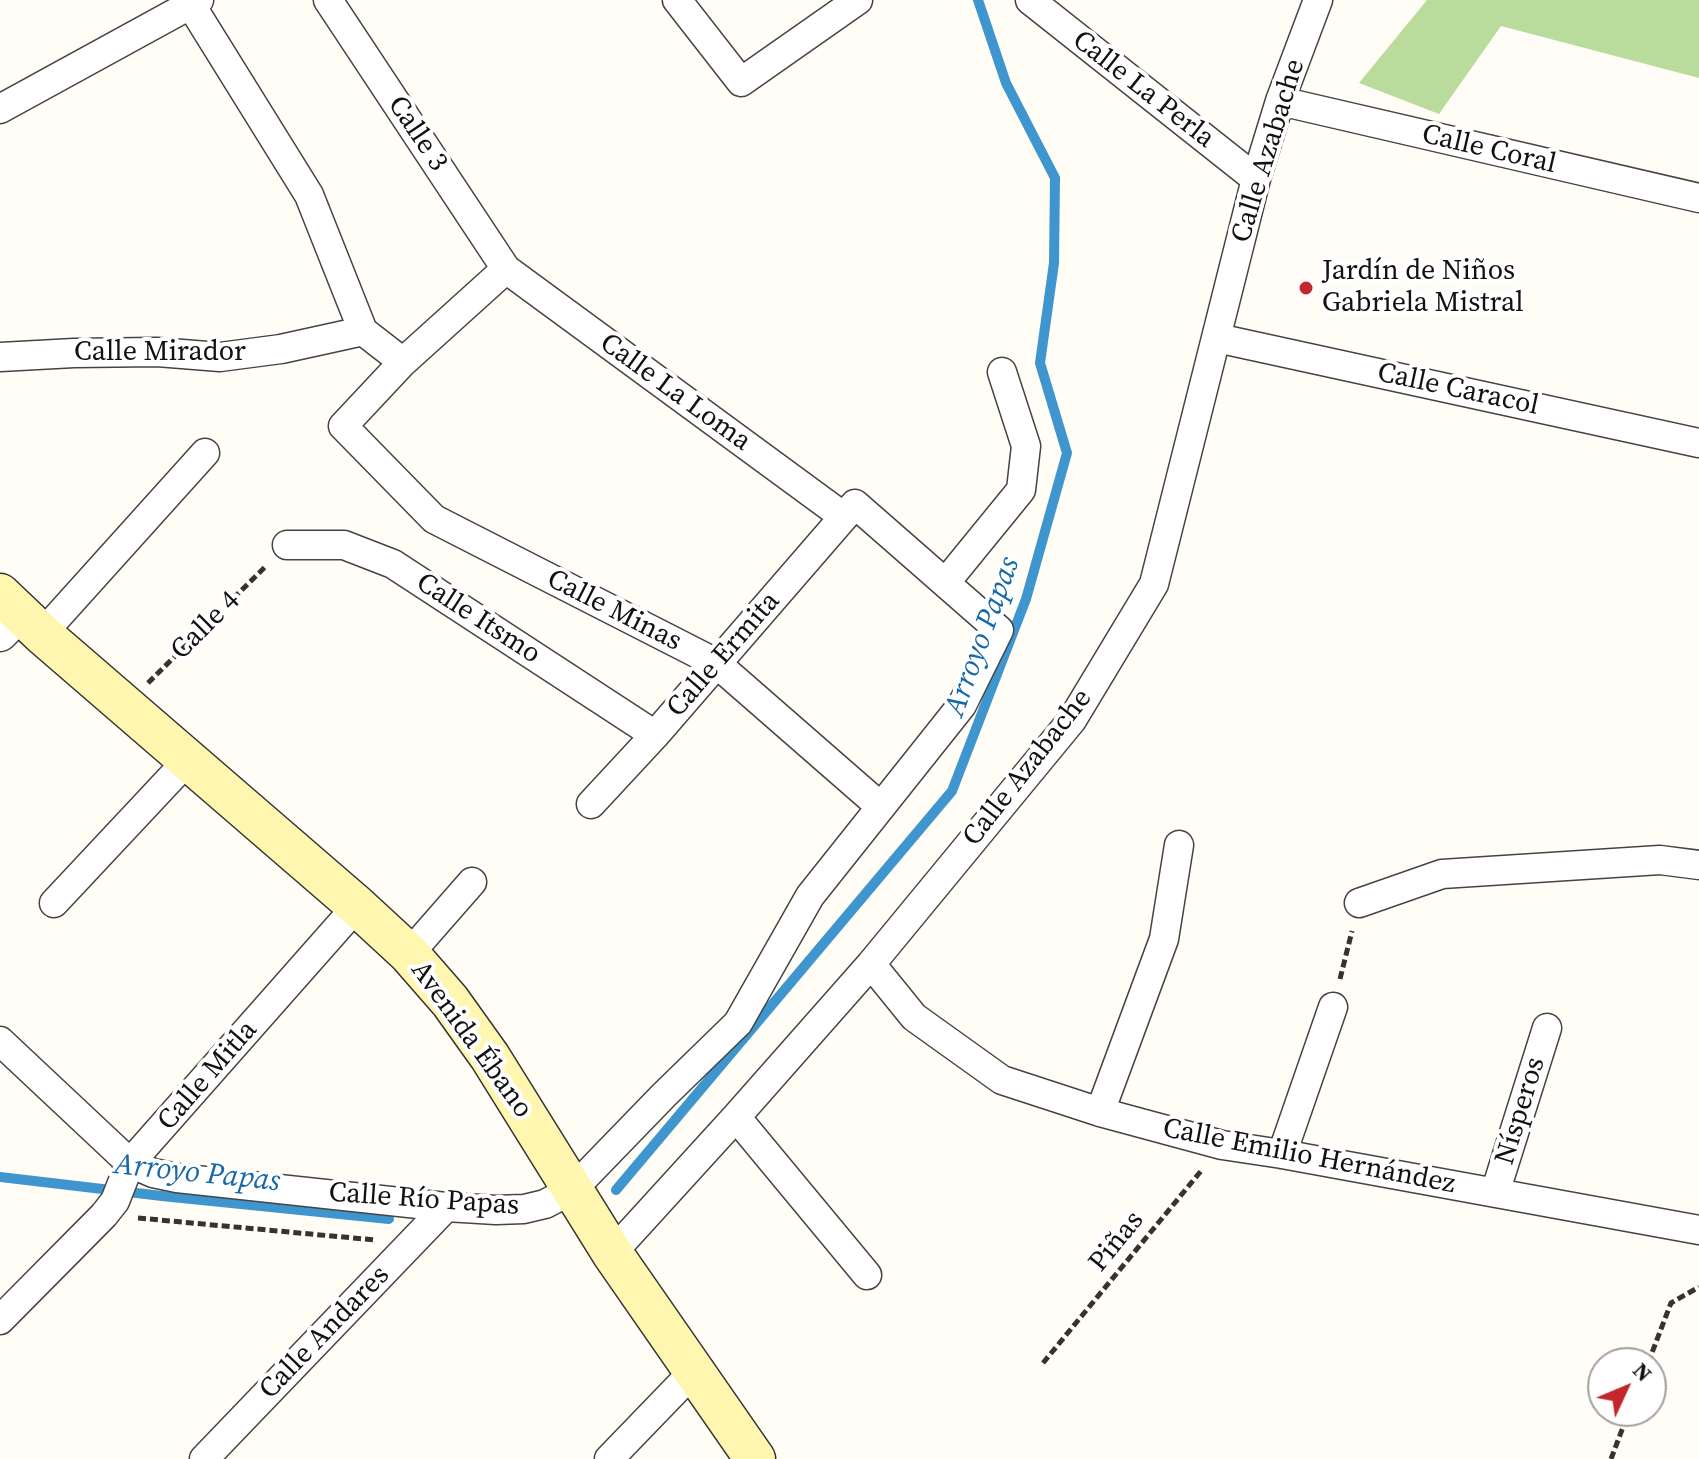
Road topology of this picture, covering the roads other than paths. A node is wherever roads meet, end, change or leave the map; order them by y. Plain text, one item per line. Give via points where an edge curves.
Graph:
1 (328, 0) edge
2 (677, 0) edge
3 (858, 0) edge
4 (1030, 0) edge
5 (1318, 0) edge
6 (195, 2) edge
7 (1280, 101) junction
8 (0, 109) edge
9 (1256, 179) junction
10 (1699, 198) edge
11 (506, 269) junction
12 (363, 331) junction
13 (1217, 338) junction
14 (0, 357) edge
15 (403, 362) junction
16 (1002, 372) dead end
17 (1699, 443) edge
18 (205, 453) dead end
19 (850, 511) junction
20 (287, 545) road end
21 (946, 582) junction
22 (15, 619) edge
23 (716, 663) junction
24 (655, 735) junction
25 (187, 761) junction
26 (591, 804) dead end
27 (881, 807) junction
28 (1179, 845) dead end
29 (1699, 865) edge
30 (472, 882) dead end
31 (54, 903) dead end
32 (1359, 903) road end
33 (357, 906) junction
34 (409, 954) junction
35 (871, 964) junction
36 (1333, 1007) road end
37 (1547, 1028) dead end
38 (0, 1041) edge
39 (1100, 1112) junction
40 (736, 1117) junction
41 (1282, 1154) junction
42 (118, 1190) junction
43 (572, 1190) junction
44 (1495, 1193) junction
45 (446, 1207) junction
46 (1699, 1230) edge
47 (612, 1253) junction
48 (867, 1275) dead end
49 (0, 1320) edge
50 (694, 1371) junction
51 (204, 1459) edge
52 (609, 1459) edge
53 (755, 1459) edge

1 - 11 street, Calle 3
2 - 3 street via 741,82
4 - 9 street, Calle La Perla
5 - 7 street, Calle Azabache
6 - 8 street
6 - 12 street via 309,195
7 - 9 street, Calle Azabache
7 - 10 street, Calle Coral
9 - 13 street, Calle Azabache
11 - 15 street
11 - 19 street, Calle La Loma
12 - 14 street, Calle Mirador via 220,357 157,352
12 - 15 street
13 - 17 street, Calle Caracol
13 - 35 street, Calle Azabache via 1154,584 1072,720
15 - 23 street, Calle Minas via 343,426 434,519
16 - 21 street via 1026,446 1021,490
18 - 22 street
19 - 21 street, Calle La Loma
19 - 23 street, Calle Ermita
20 - 24 street, Calle Itsmo via 344,545 393,564
21 - 27 street, Calle La Loma via 999,630 962,705
22 - 25 main road, Avenida Ébano
23 - 24 street, Calle Ermita
23 - 27 street, Calle Minas
24 - 26 street, Calle Ermita
25 - 31 street
25 - 33 main road, Avenida Ébano
27 - 43 street via 810,896 738,1023
28 - 39 street via 1164,939
29 - 32 street via 1660,860 1442,874
30 - 34 street
33 - 34 main road, Avenida Ébano
33 - 42 street, Calle Mitla
34 - 43 main road, Avenida Ébano via 490,1057
35 - 39 street, Calle Emilio Hernández via 914,1017 1002,1080
35 - 40 street, Calle Azabache
36 - 41 street
37 - 44 street, Nísperos
38 - 42 street
39 - 41 street, Calle Emilio Hernández via 1222,1145
40 - 47 street, Calle Azabache
40 - 48 street
41 - 44 street, Calle Emilio Hernández
42 - 45 street, Calle Río Papas via 153,1173
42 - 49 street, Calle Mitla
43 - 45 street, Calle Río Papas via 524,1209
43 - 47 main road, Avenida Ébano
44 - 46 street, Calle Emilio Hernández
45 - 51 street, Calle Andares
47 - 50 main road, Avenida Ébano
50 - 52 street
50 - 53 main road, Avenida Ébano

